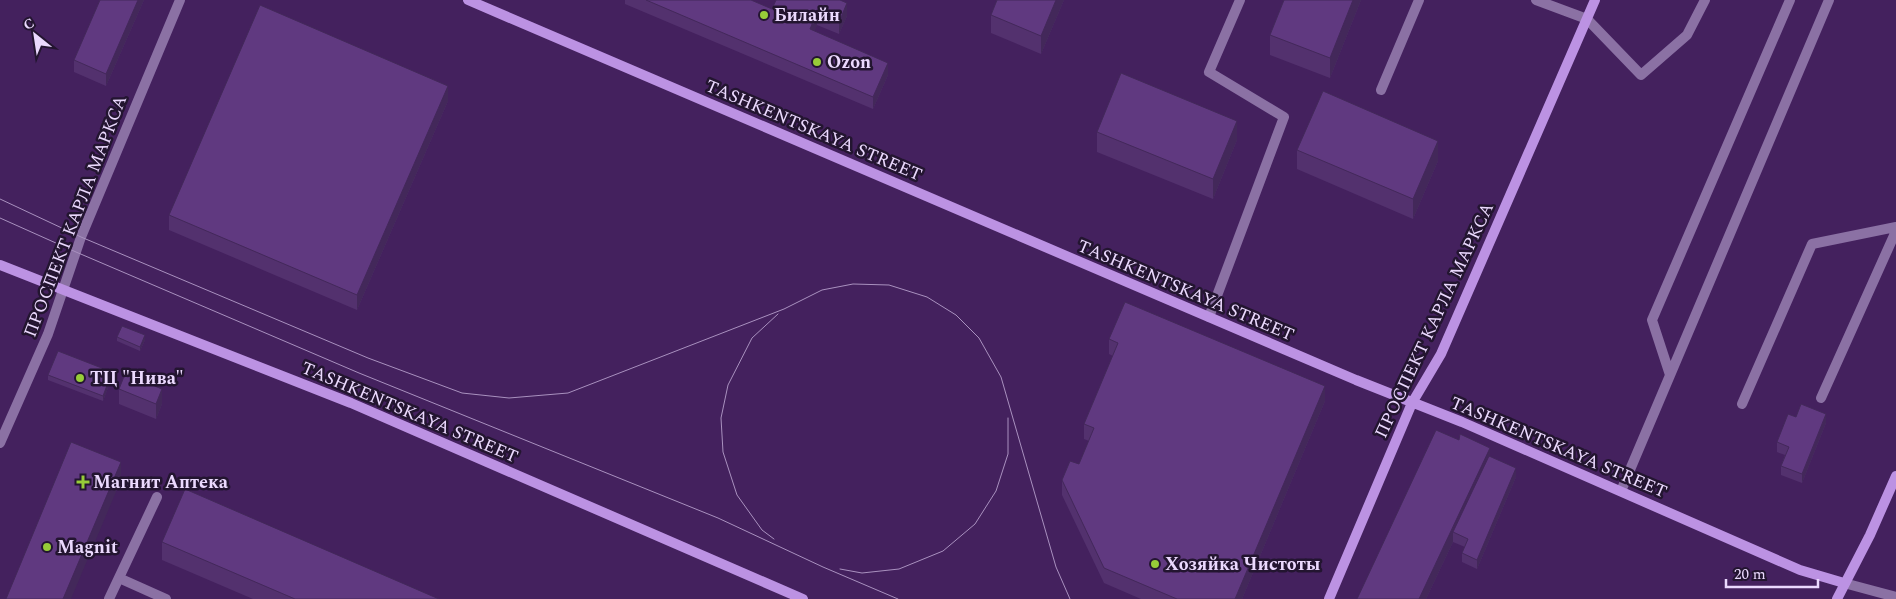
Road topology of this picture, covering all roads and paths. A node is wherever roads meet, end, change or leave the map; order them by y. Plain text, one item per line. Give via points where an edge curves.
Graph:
1 (180, 0) edge
2 (468, 0) edge
3 (1240, 0) edge
4 (1419, 0) edge
5 (1536, 0) edge
6 (1595, 0) edge
7 (1706, 0) edge
8 (1790, 0) edge
9 (1829, 0) edge
10 (1586, 19) junction
11 (1381, 90) dead end
12 (1896, 227) edge
13 (1896, 231) edge
14 (0, 264) edge
15 (63, 290) junction
16 (1209, 317) junction
17 (1670, 375) junction
18 (1821, 398) dead end
19 (1412, 403) junction
20 (1742, 404) dead end
21 (0, 443) edge
22 (1896, 476) edge
23 (1621, 491) junction
24 (157, 497) dead end
25 (119, 578) junction
26 (1844, 583) junction
27 (1896, 597) edge
28 (109, 599) edge
29 (166, 599) edge
30 (803, 599) edge
31 (1329, 599) edge
32 (1837, 599) edge

1 - 15 street, ПРОСПЕКТ КАРЛА МАРКСА via 80,237
2 - 16 main road, TASHKENTSKAYA STREET
3 - 16 street via 1208,72 1284,118
4 - 11 street
5 - 10 street
6 - 10 main road, ПРОСПЕКТ КАРЛА МАРКСА
7 - 10 street via 1687,35 1641,75
8 - 17 street via 1652,320
9 - 17 street
10 - 19 main road, ПРОСПЕКТ КАРЛА МАРКСА via 1441,354
12 - 20 street via 1812,244
13 - 18 street
14 - 15 main road, TASHKENTSKAYA STREET
15 - 21 street, ПРОСПЕКТ КАРЛА МАРКСА via 48,334
15 - 30 main road, TASHKENTSKAYA STREET via 351,403
16 - 19 main road, TASHKENTSKAYA STREET
17 - 23 street
19 - 23 main road, TASHKENTSKAYA STREET
19 - 31 main road, ПРОСПЕКТ КАРЛА МАРКСА
22 - 26 main road
23 - 26 main road, TASHKENTSKAYA STREET via 1800,570
24 - 25 street
25 - 28 street
25 - 29 street
26 - 27 street, TASHKENTSKAYA STREET
26 - 32 main road

